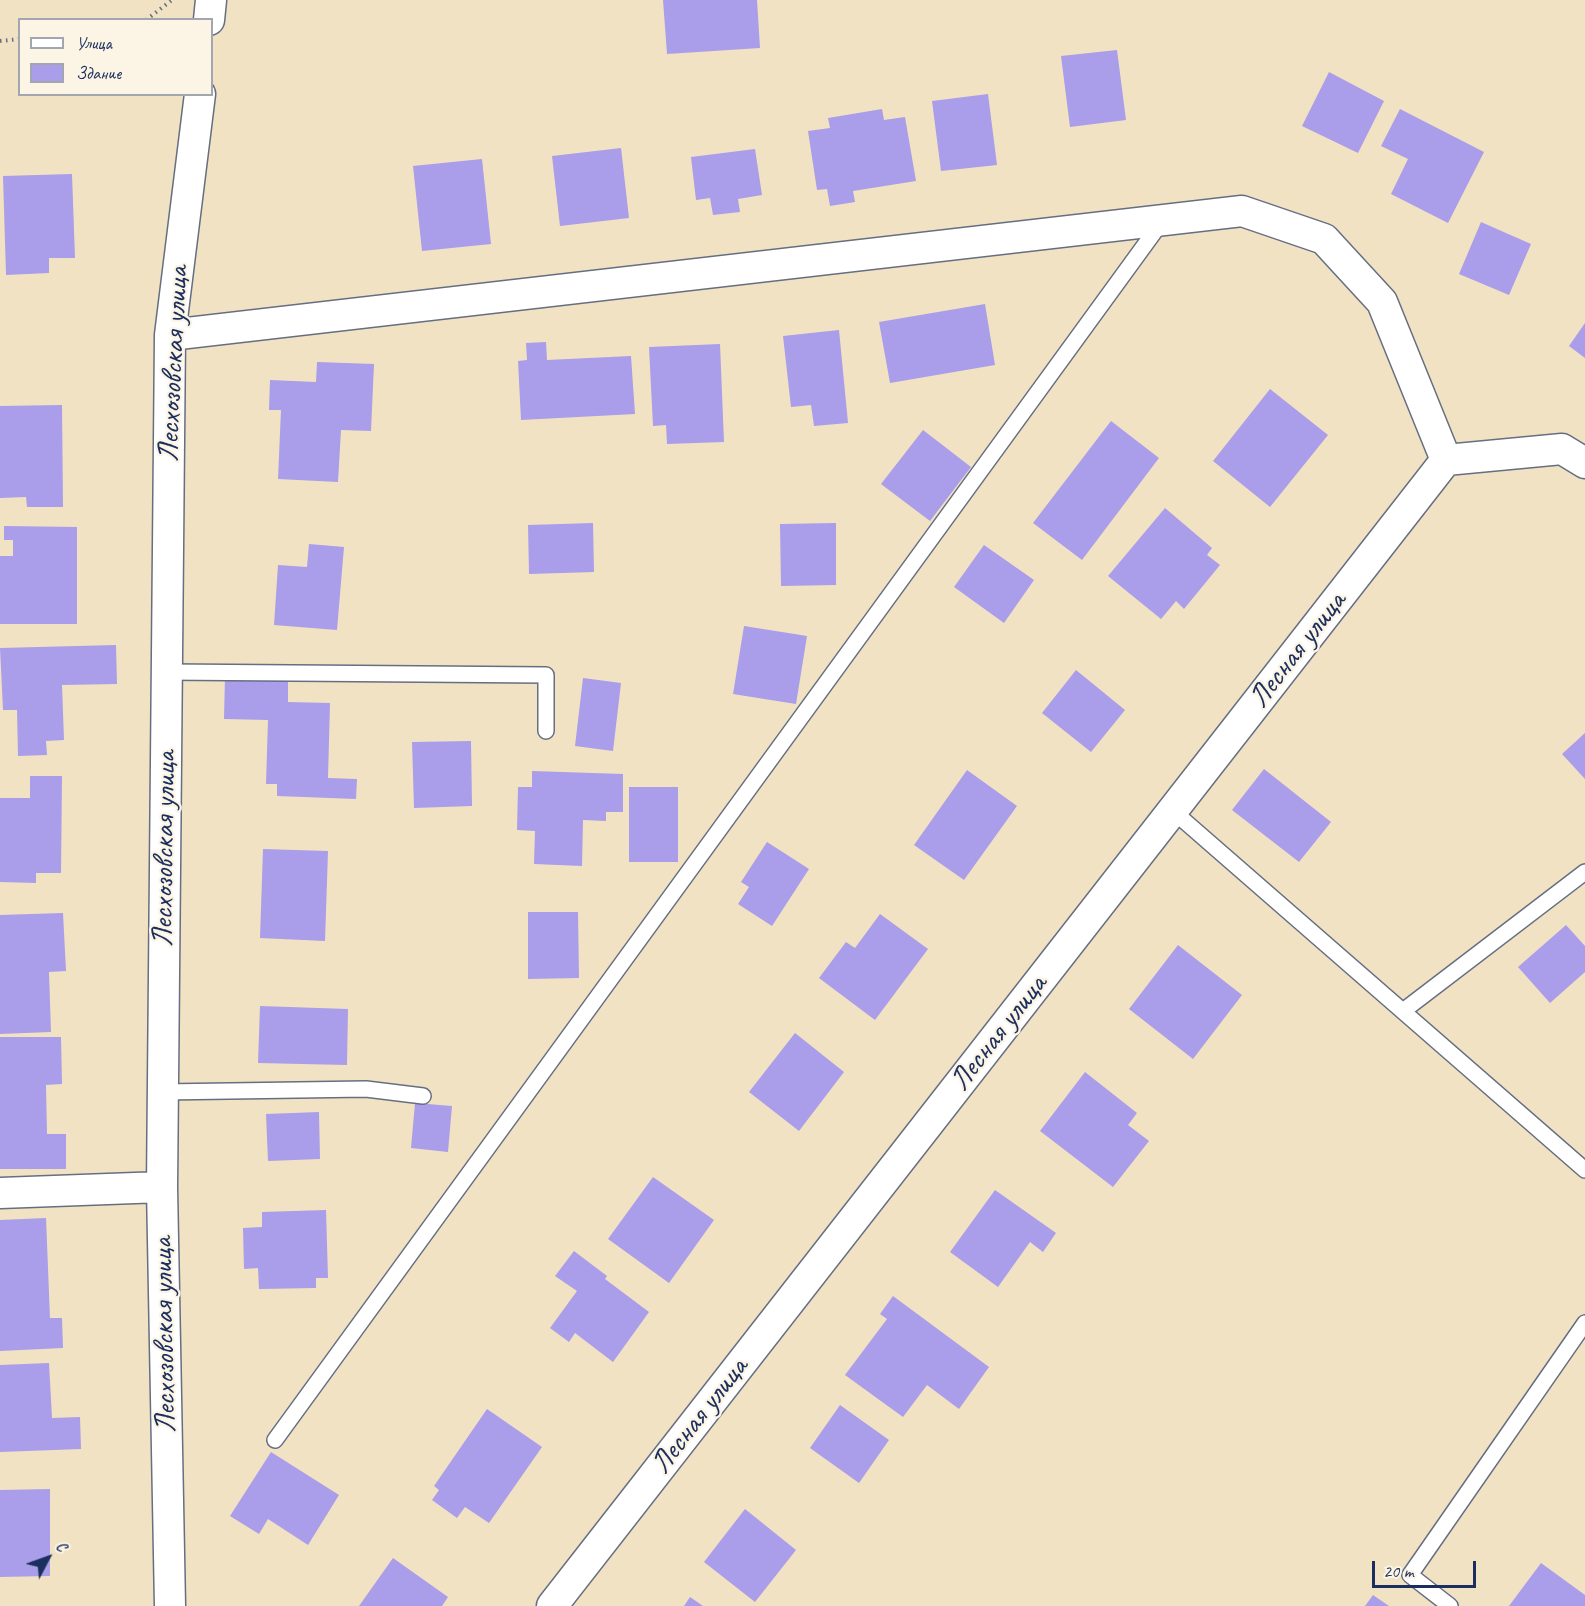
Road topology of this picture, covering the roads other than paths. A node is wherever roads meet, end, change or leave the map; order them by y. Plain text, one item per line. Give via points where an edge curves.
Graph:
1 (211, 0) edge
2 (209, 18) edge
3 (200, 96) edge
4 (1163, 220) junction
5 (170, 335) junction
6 (1446, 460) junction
7 (1585, 463) edge
8 (166, 672) junction
9 (546, 731) dead end
10 (1173, 811) junction
11 (1585, 872) edge
12 (1403, 1011) junction
13 (162, 1092) junction
14 (423, 1096) dead end
15 (1585, 1170) edge
16 (162, 1187) junction
17 (0, 1193) edge
18 (1585, 1323) edge
19 (275, 1440) dead end
20 (170, 1606) edge
21 (552, 1606) edge
22 (1450, 1606) edge

1 - 2 street
3 - 5 street, Лесхозовская улица
4 - 5 street
4 - 6 street via 1242,211 1324,239 1382,302
4 - 19 lane
5 - 8 street, Лесхозовская улица
6 - 7 street via 1562,449
6 - 10 street, Лесная улица
8 - 9 lane via 546,675
8 - 13 street, Лесхозовская улица
10 - 12 lane
10 - 21 street, Лесная улица
11 - 12 lane
12 - 15 lane
13 - 14 lane via 366,1089
13 - 16 street, Лесхозовская улица
16 - 17 street
16 - 20 street, Лесхозовская улица
18 - 22 lane via 1410,1575

